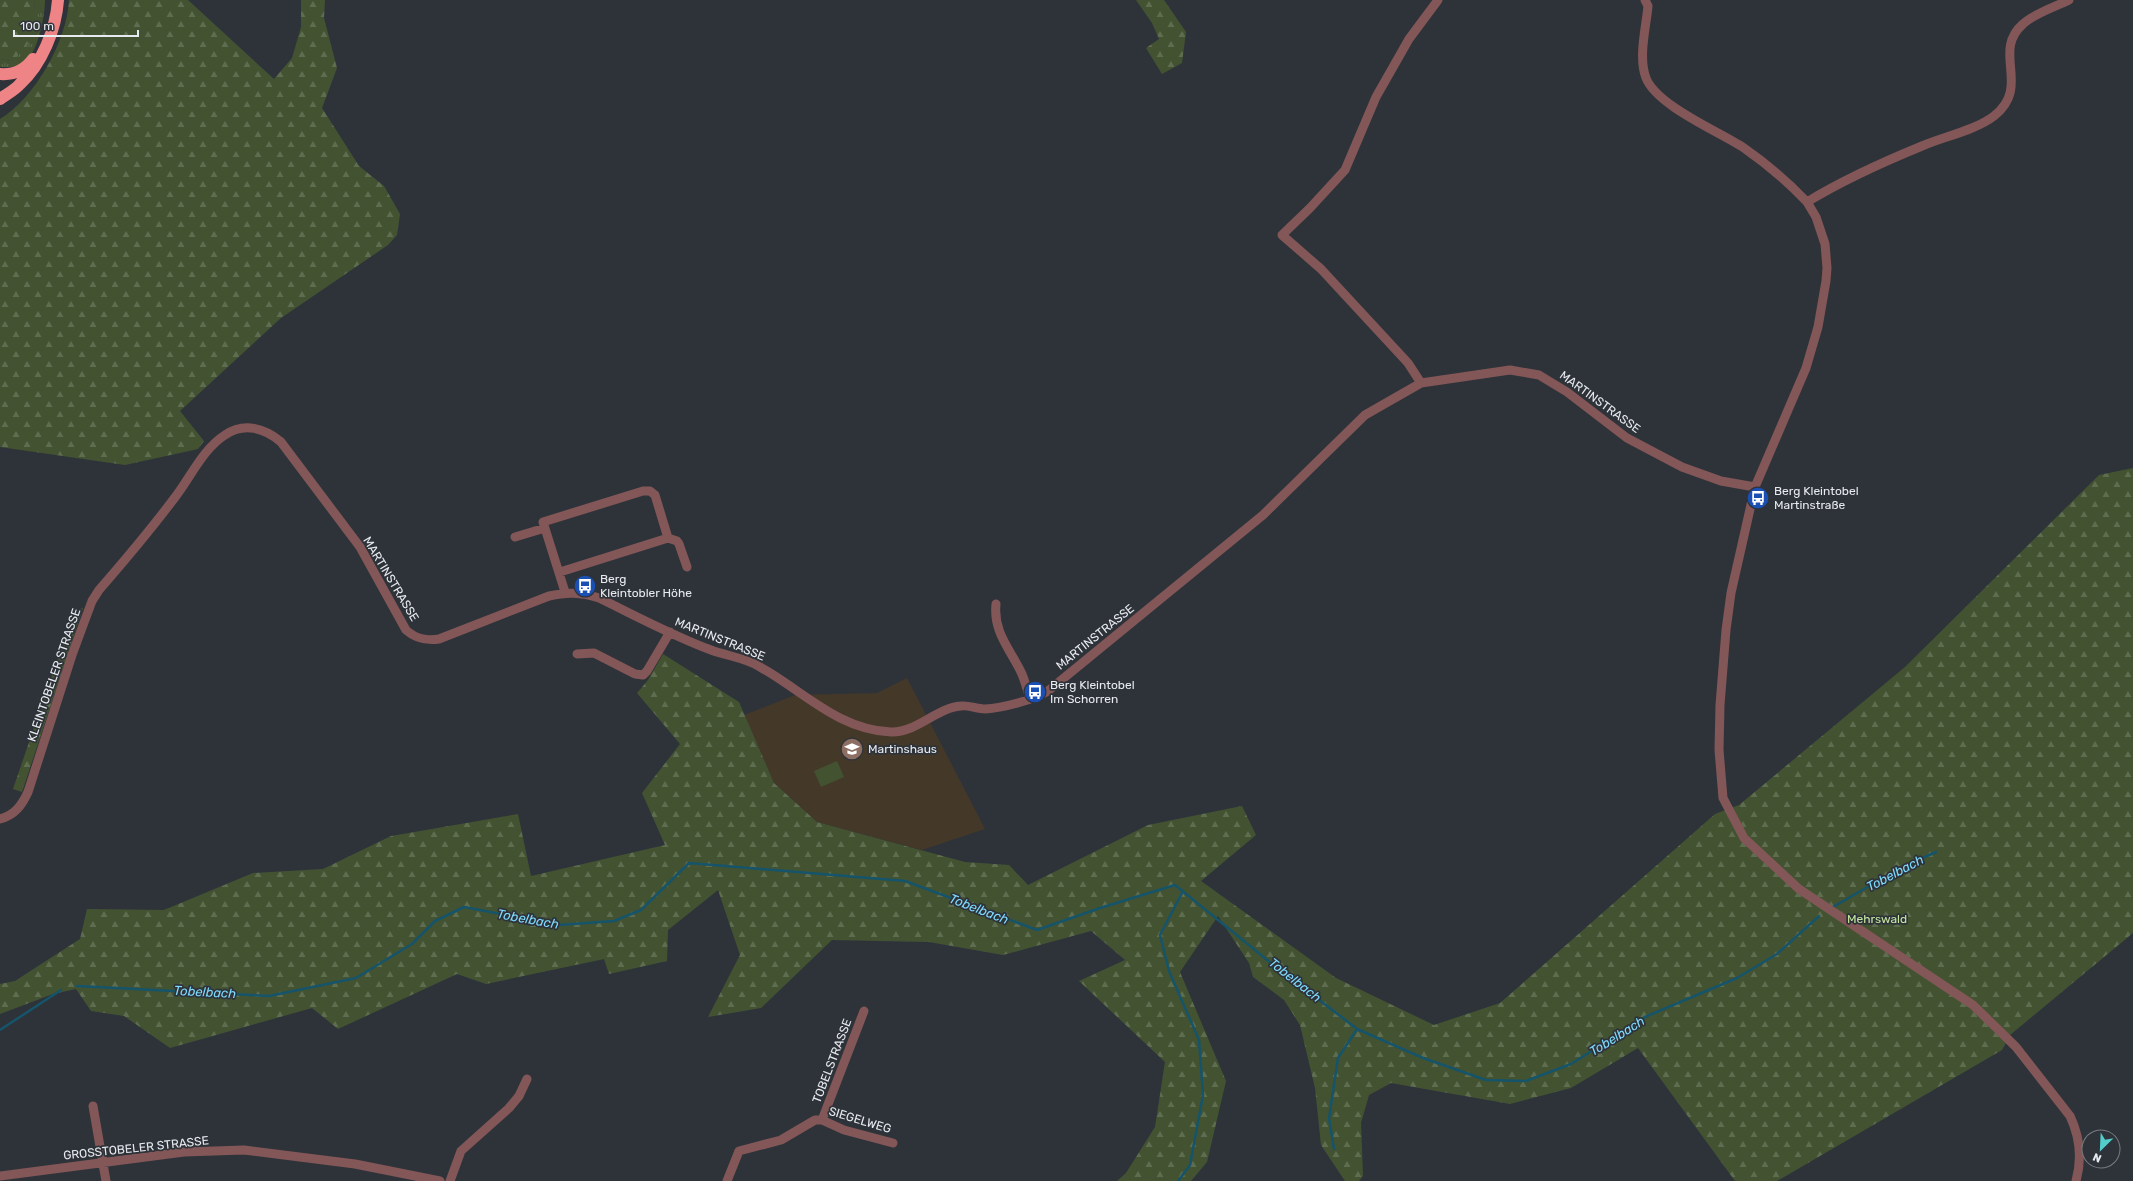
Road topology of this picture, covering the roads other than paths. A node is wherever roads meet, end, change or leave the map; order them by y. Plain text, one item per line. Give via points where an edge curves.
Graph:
1 (52, 0) edge
2 (58, 0) edge
3 (1438, 0) edge
4 (1646, 0) edge
5 (2069, 0) edge
6 (28, 66) junction
7 (0, 74) edge
8 (0, 96) edge
9 (1807, 202) junction
10 (1421, 383) junction
11 (213, 445) joint
12 (1755, 487) junction
13 (545, 528) junction
14 (515, 537) dead end
15 (668, 538) junction
16 (687, 567) dead end
17 (560, 572) junction
18 (565, 592) junction
19 (996, 604) dead end
20 (670, 632) junction
21 (577, 654) dead end
22 (1030, 699) junction
23 (0, 819) edge
24 (864, 1011) dead end
25 (527, 1079) dead end
26 (93, 1106) dead end
27 (822, 1120) junction
28 (893, 1143) dead end
29 (103, 1162) junction
30 (5, 1177) edge
31 (106, 1181) edge
32 (440, 1181) edge
33 (450, 1181) edge
34 (727, 1181) edge
35 (2076, 1181) edge

1 - 6 highway via 48,28 36,56
2 - 8 highway via 52,31 40,59 20,85
3 - 10 street via 1409,39 1376,97 1345,170 1315,204 1282,235 1326,274 1408,363
4 - 9 street via 1648,6 1643,60 1646,78 1656,94 1743,148 1772,169
5 - 9 street via 2024,23 2012,37 2009,54 2013,85 2010,96 1994,116 1983,123 1921,147
6 - 7 highway via 14,73
6 - 8 highway
9 - 12 street via 1816,217 1825,244 1827,268 1823,302 1806,368
10 - 12 street, MARTINSTRASSE via 1510,370 1539,375 1567,392 1627,438 1682,467 1721,481
10 - 22 street, MARTINSTRASSE via 1365,415 1263,515 1223,549 1048,691
11 - 18 street, MARTINSTRASSE via 235,430 251,427 272,434 281,442 360,547 406,630 416,638 439,639
11 - 23 street, KLEINTOBELER STRASSE via 156,523 99,590 92,602 72,655 28,792 19,808
12 - 35 street via 1731,593 1726,630 1719,750 1722,798 1744,838 1799,889 1973,1005 2016,1047 2075,1126 2080,1155
13 - 14 street
13 - 15 street via 543,522 650,491 655,495
13 - 17 street
15 - 16 street via 679,544
15 - 17 street
17 - 18 street
18 - 20 street, MARTINSTRASSE via 584,593 599,598
19 - 22 street via 996,623 1004,644 1022,673
20 - 21 street via 643,675 635,674 594,653
20 - 22 street, MARTINSTRASSE via 711,650 759,666 813,704 842,718 889,732 905,730 951,707 962,705 985,709
24 - 27 street, TOBELSTRASSE
25 - 33 street via 519,1096 509,1108 461,1151
26 - 29 street
27 - 28 street, SIEGELWEG via 844,1130
27 - 34 street, SIEGELWEG via 806,1124 781,1140 739,1151
29 - 30 street, GROSSTOBELER STRASSE
29 - 31 street
29 - 32 street, GROSSTOBELER STRASSE via 184,1152 244,1150 355,1164

